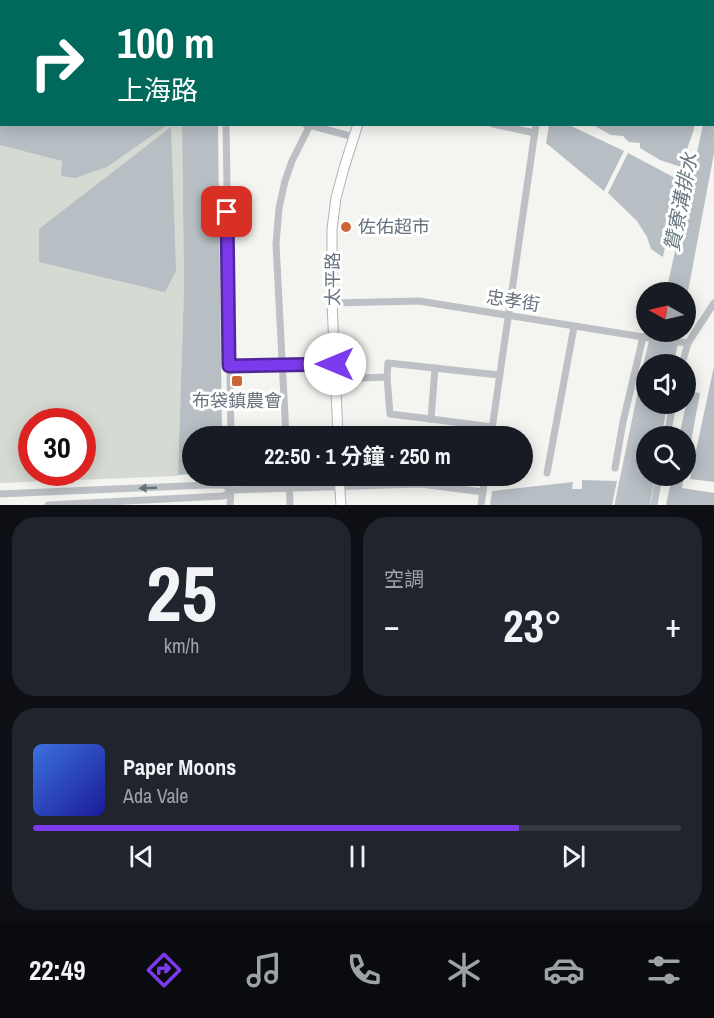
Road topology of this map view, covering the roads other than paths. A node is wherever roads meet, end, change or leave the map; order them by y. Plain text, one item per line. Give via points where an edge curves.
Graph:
1 (226, 126) edge
2 (308, 126) edge
3 (312, 126) edge
4 (357, 126) edge
5 (502, 126) edge
6 (536, 126) edge
7 (535, 133) junction
8 (354, 137) junction
9 (332, 303) junction
10 (714, 303) edge
11 (507, 316) junction
12 (574, 327) junction
13 (636, 336) edge
14 (642, 342) edge
15 (679, 342) edge
16 (688, 343) junction
17 (684, 354) edge
18 (282, 364) junction
19 (335, 364) junction
20 (229, 366) junction
21 (435, 368) junction
22 (499, 375) junction
23 (387, 377) junction
24 (335, 379) junction
25 (637, 414) edge
26 (431, 419) junction
27 (231, 426) edge
28 (285, 426) edge
29 (337, 426) edge
30 (484, 426) edge
31 (492, 426) edge
32 (615, 468) dead end
33 (547, 473) dead end
34 (232, 486) edge
35 (298, 486) edge
36 (340, 486) edge
37 (436, 486) edge
38 (484, 486) edge
39 (657, 486) edge
40 (289, 487) junction
41 (232, 490) junction
42 (483, 492) junction
43 (0, 494) edge
44 (48, 505) edge
45 (230, 505) edge
46 (290, 505) edge
47 (341, 505) edge
48 (481, 505) edge
49 (618, 505) edge
50 (654, 505) edge

1 - 20 street
2 - 18 street via 285,181 279,208 276,244
3 - 8 street
4 - 8 main road, 太平路
5 - 7 street
6 - 7 street
7 - 11 street
8 - 9 main road, 太平路 via 336,198
9 - 11 street, 忠孝街 via 419,301
9 - 19 main road, 太平路
10 - 16 street
11 - 12 street, 忠孝街
11 - 22 street
12 - 13 street, 忠孝街
12 - 33 street
14 - 32 street
15 - 16 street, 忠孝街
16 - 17 street
18 - 19 street
18 - 20 street
18 - 28 street
19 - 24 main road, 太平路
20 - 27 street
21 - 22 street
21 - 23 street via 388,363
21 - 26 street
22 - 31 street
23 - 24 street
23 - 26 street via 390,414
24 - 29 main road, 太平路
25 - 49 street
26 - 30 street
34 - 41 street
35 - 40 street
36 - 47 main road
37 - 42 street
38 - 42 street
39 - 50 street
40 - 41 street
40 - 46 street
41 -> 43 street via 224,485 207,485
41 - 44 street via 224,496
41 - 45 street
42 - 48 street

